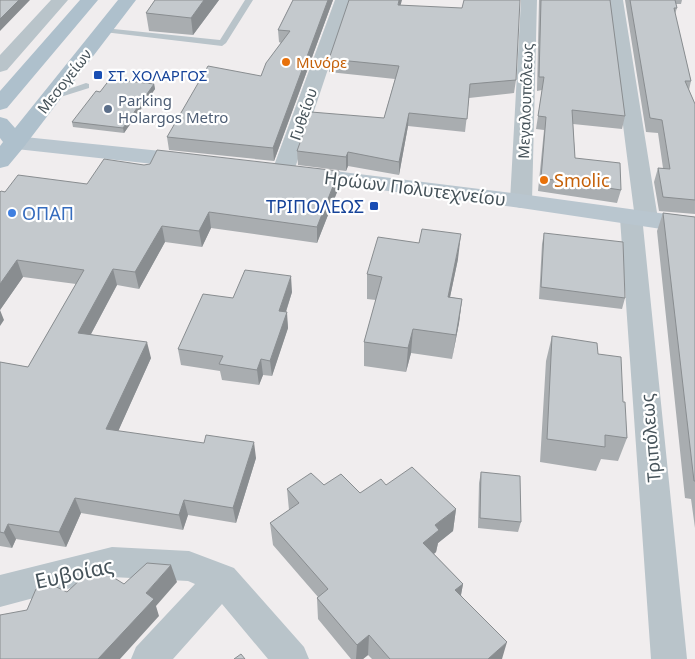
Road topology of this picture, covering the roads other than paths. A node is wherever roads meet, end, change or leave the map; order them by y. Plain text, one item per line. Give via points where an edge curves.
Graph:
1 (60, 0) edge
2 (89, 0) edge
3 (127, 0) edge
4 (249, 0) edge
5 (343, 0) edge
6 (529, 0) edge
7 (615, 0) edge
8 (104, 30) junction
9 (0, 66) edge
10 (86, 86) dead end
11 (51, 97) junction
12 (0, 104) edge
13 (0, 123) edge
14 (15, 143) junction
15 (0, 161) edge
16 (216, 164) edge
17 (273, 170) joint
18 (521, 201) junction
19 (638, 218) junction
20 (695, 226) edge
21 (222, 579) junction
22 (0, 591) edge
23 (149, 659) edge
24 (291, 659) edge
25 (670, 659) edge

1 - 9 street
2 - 12 main road, Μεσογείων
3 - 8 main road, Μεσογείων
4 - 8 lane via 222,43
5 - 17 street, Γυθείου
6 - 18 street, Μεγαλουπόλεως
7 - 19 street, Τριπόλεως
8 - 11 main road, Μεσογείων
10 - 11 lane
11 - 14 main road, Μεσογείων
13 - 14 main road
14 - 15 main road, Μεσογείων
14 - 16 street
17 - 18 street, Ηρώων Πολυτεχνείου
18 - 19 street, Ηρώων Πολυτεχνείου
19 - 20 street, Ηρώων Πολυτεχνείου
19 - 25 street, Τριπόλεως
21 - 22 street, Ευβοίας via 189,566 112,562
21 - 23 street
21 - 24 street, Ευβοίας

